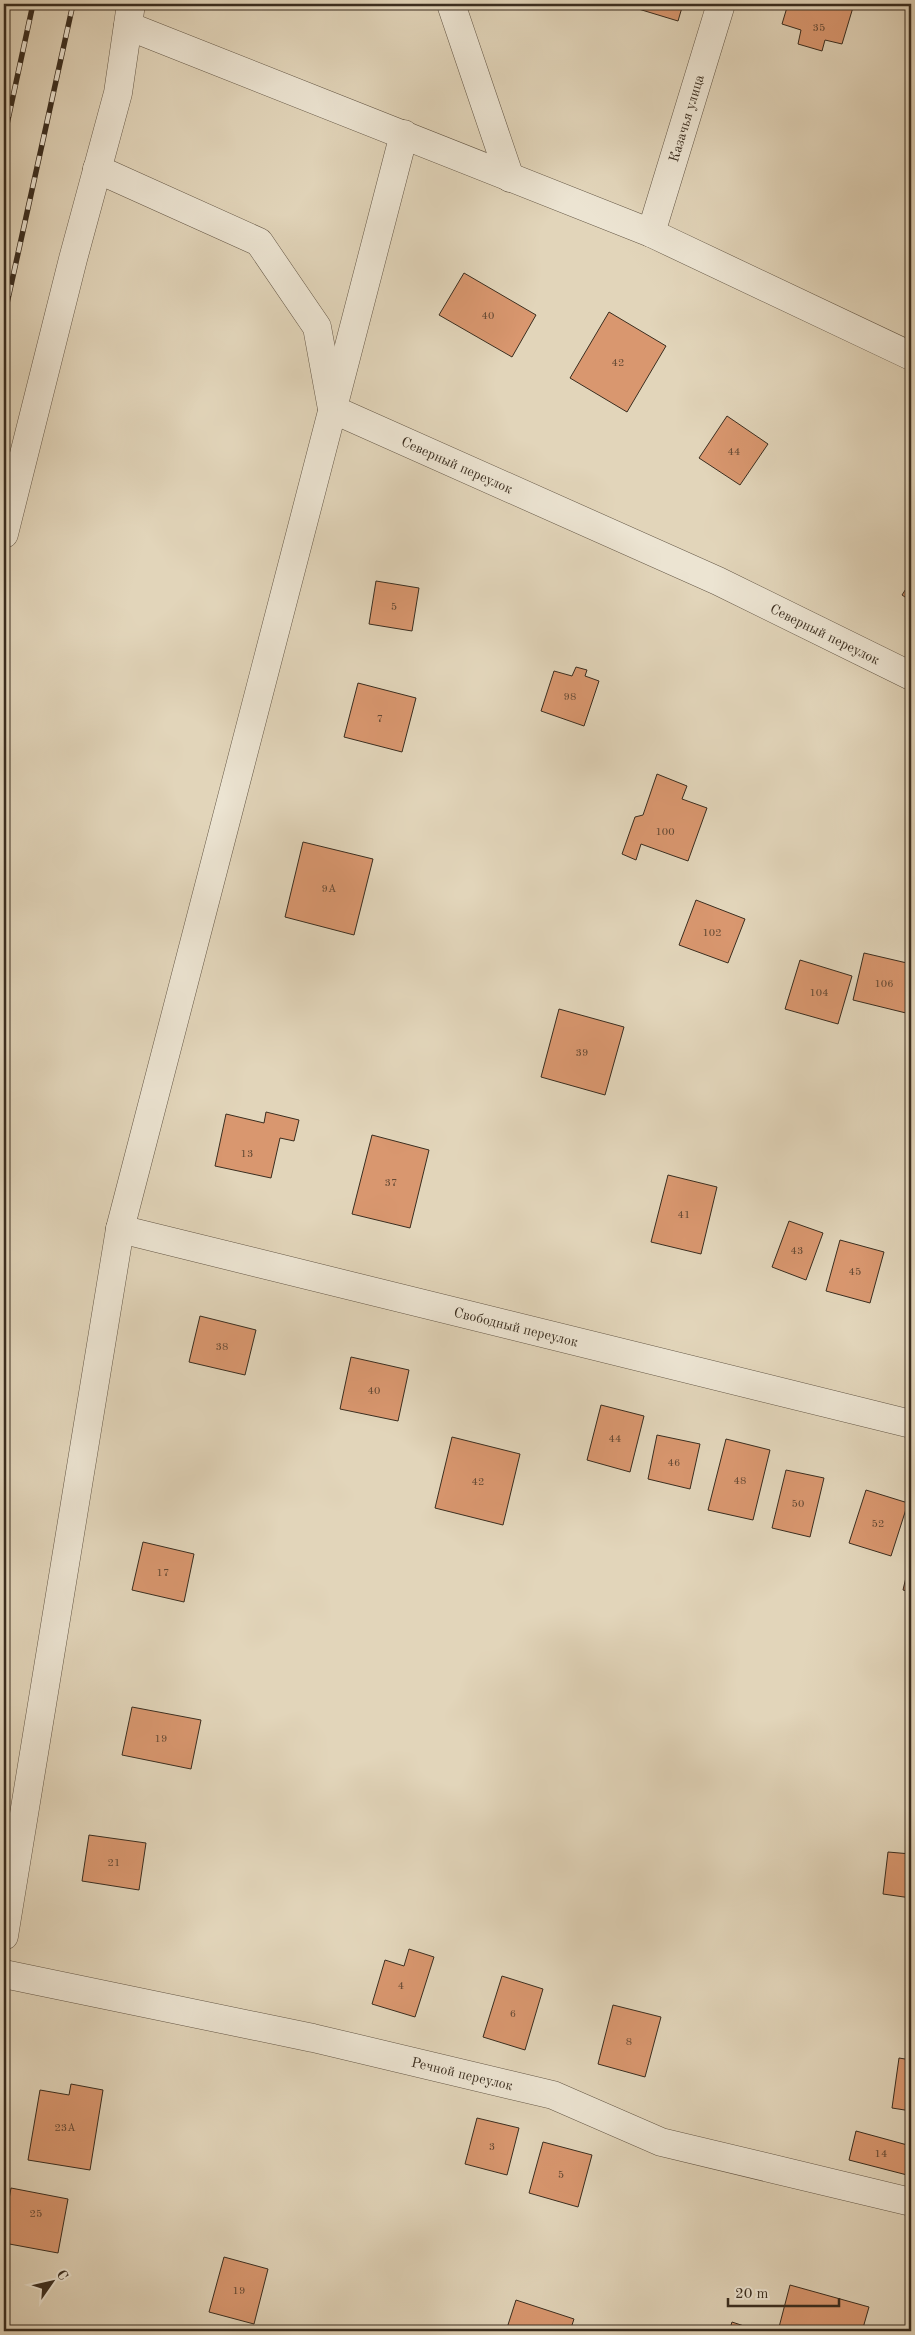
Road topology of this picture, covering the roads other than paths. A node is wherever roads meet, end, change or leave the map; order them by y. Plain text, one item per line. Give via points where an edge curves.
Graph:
1 (451, 4) edge
2 (721, 4) edge
3 (129, 15) edge
4 (404, 134) junction
5 (97, 169) junction
6 (510, 178) junction
7 (651, 233) junction
8 (911, 356) edge
9 (332, 409) junction
10 (4, 534) edge
11 (911, 676) edge
12 (120, 1229) junction
13 (911, 1424) edge
14 (4, 1936) edge
15 (4, 1974) edge
16 (911, 2202) edge

1 - 6 street
2 - 7 street, Казачья улица
3 - 4 street
3 - 5 street via 118,93
4 - 6 street
4 - 9 street
5 - 9 street via 259,242 316,327
5 - 10 street
6 - 7 street
7 - 8 street
9 - 11 street, Северный переулок via 718,581
9 - 12 street
12 - 13 street, Свободный переулок
12 - 14 street
15 - 16 street, Речной переулок via 313,2038 553,2095 661,2142

